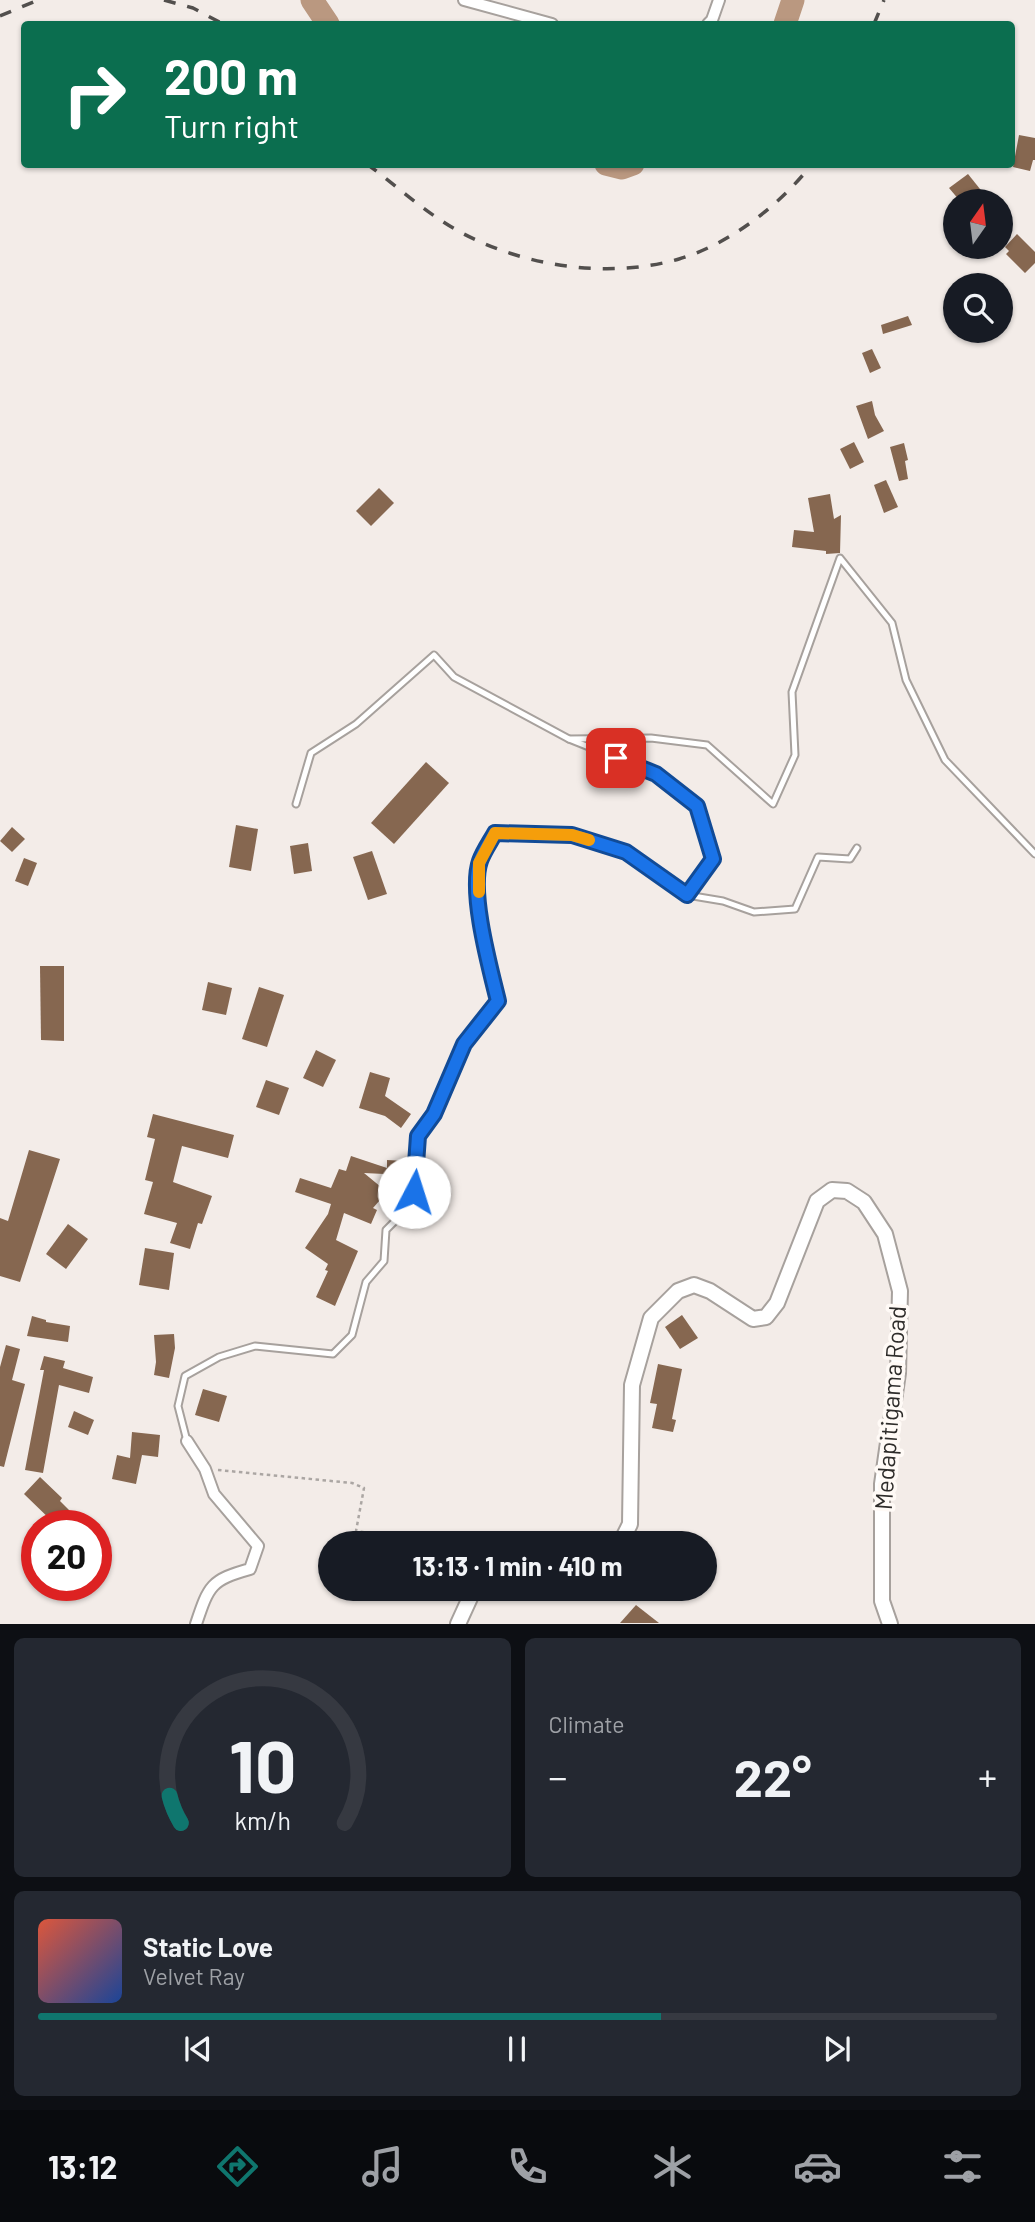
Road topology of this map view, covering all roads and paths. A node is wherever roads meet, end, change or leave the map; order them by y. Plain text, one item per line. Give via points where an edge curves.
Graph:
1 (464, 0) edge
2 (719, 0) edge
3 (541, 21) edge
4 (711, 21) edge
5 (569, 739) junction
6 (296, 804) dead end
7 (857, 848) dead end
8 (1035, 854) edge
9 (687, 895) junction
10 (187, 1441) joint
11 (205, 1469) junction
12 (356, 1531) edge
13 (626, 1531) edge
14 (468, 1601) edge
15 (196, 1623) edge
16 (458, 1623) edge
17 (890, 1623) edge

1 - 3 street
2 - 4 street
5 - 6 lane via 454,677 433,655 356,724 311,753
5 - 8 lane via 650,738 707,745 773,804 795,755 792,692 840,558 892,623 906,680 945,760
5 - 9 lane via 656,774 697,806 713,859
7 - 9 lane via 850,859 818,857 795,909 754,912
9 - 10 lane via 626,852 572,835 495,833 479,863 479,895 480,922 498,1001 464,1044 434,1114 418,1136 414,1192 386,1230 384,1261 366,1282 352,1335 333,1354 255,1346 219,1357 185,1376 178,1406
10 - 11 street
11 - 12 path via 352,1483 364,1488
11 - 15 street via 214,1494 258,1546 250,1569 222,1577 205,1596
13 - 17 street, Medapitigama Road via 632,1385 651,1318 678,1291 694,1285 753,1319 766,1317 777,1303 817,1201 832,1190 847,1191 864,1202 885,1234 900,1291 898,1373 882,1484 882,1601
14 - 16 street

